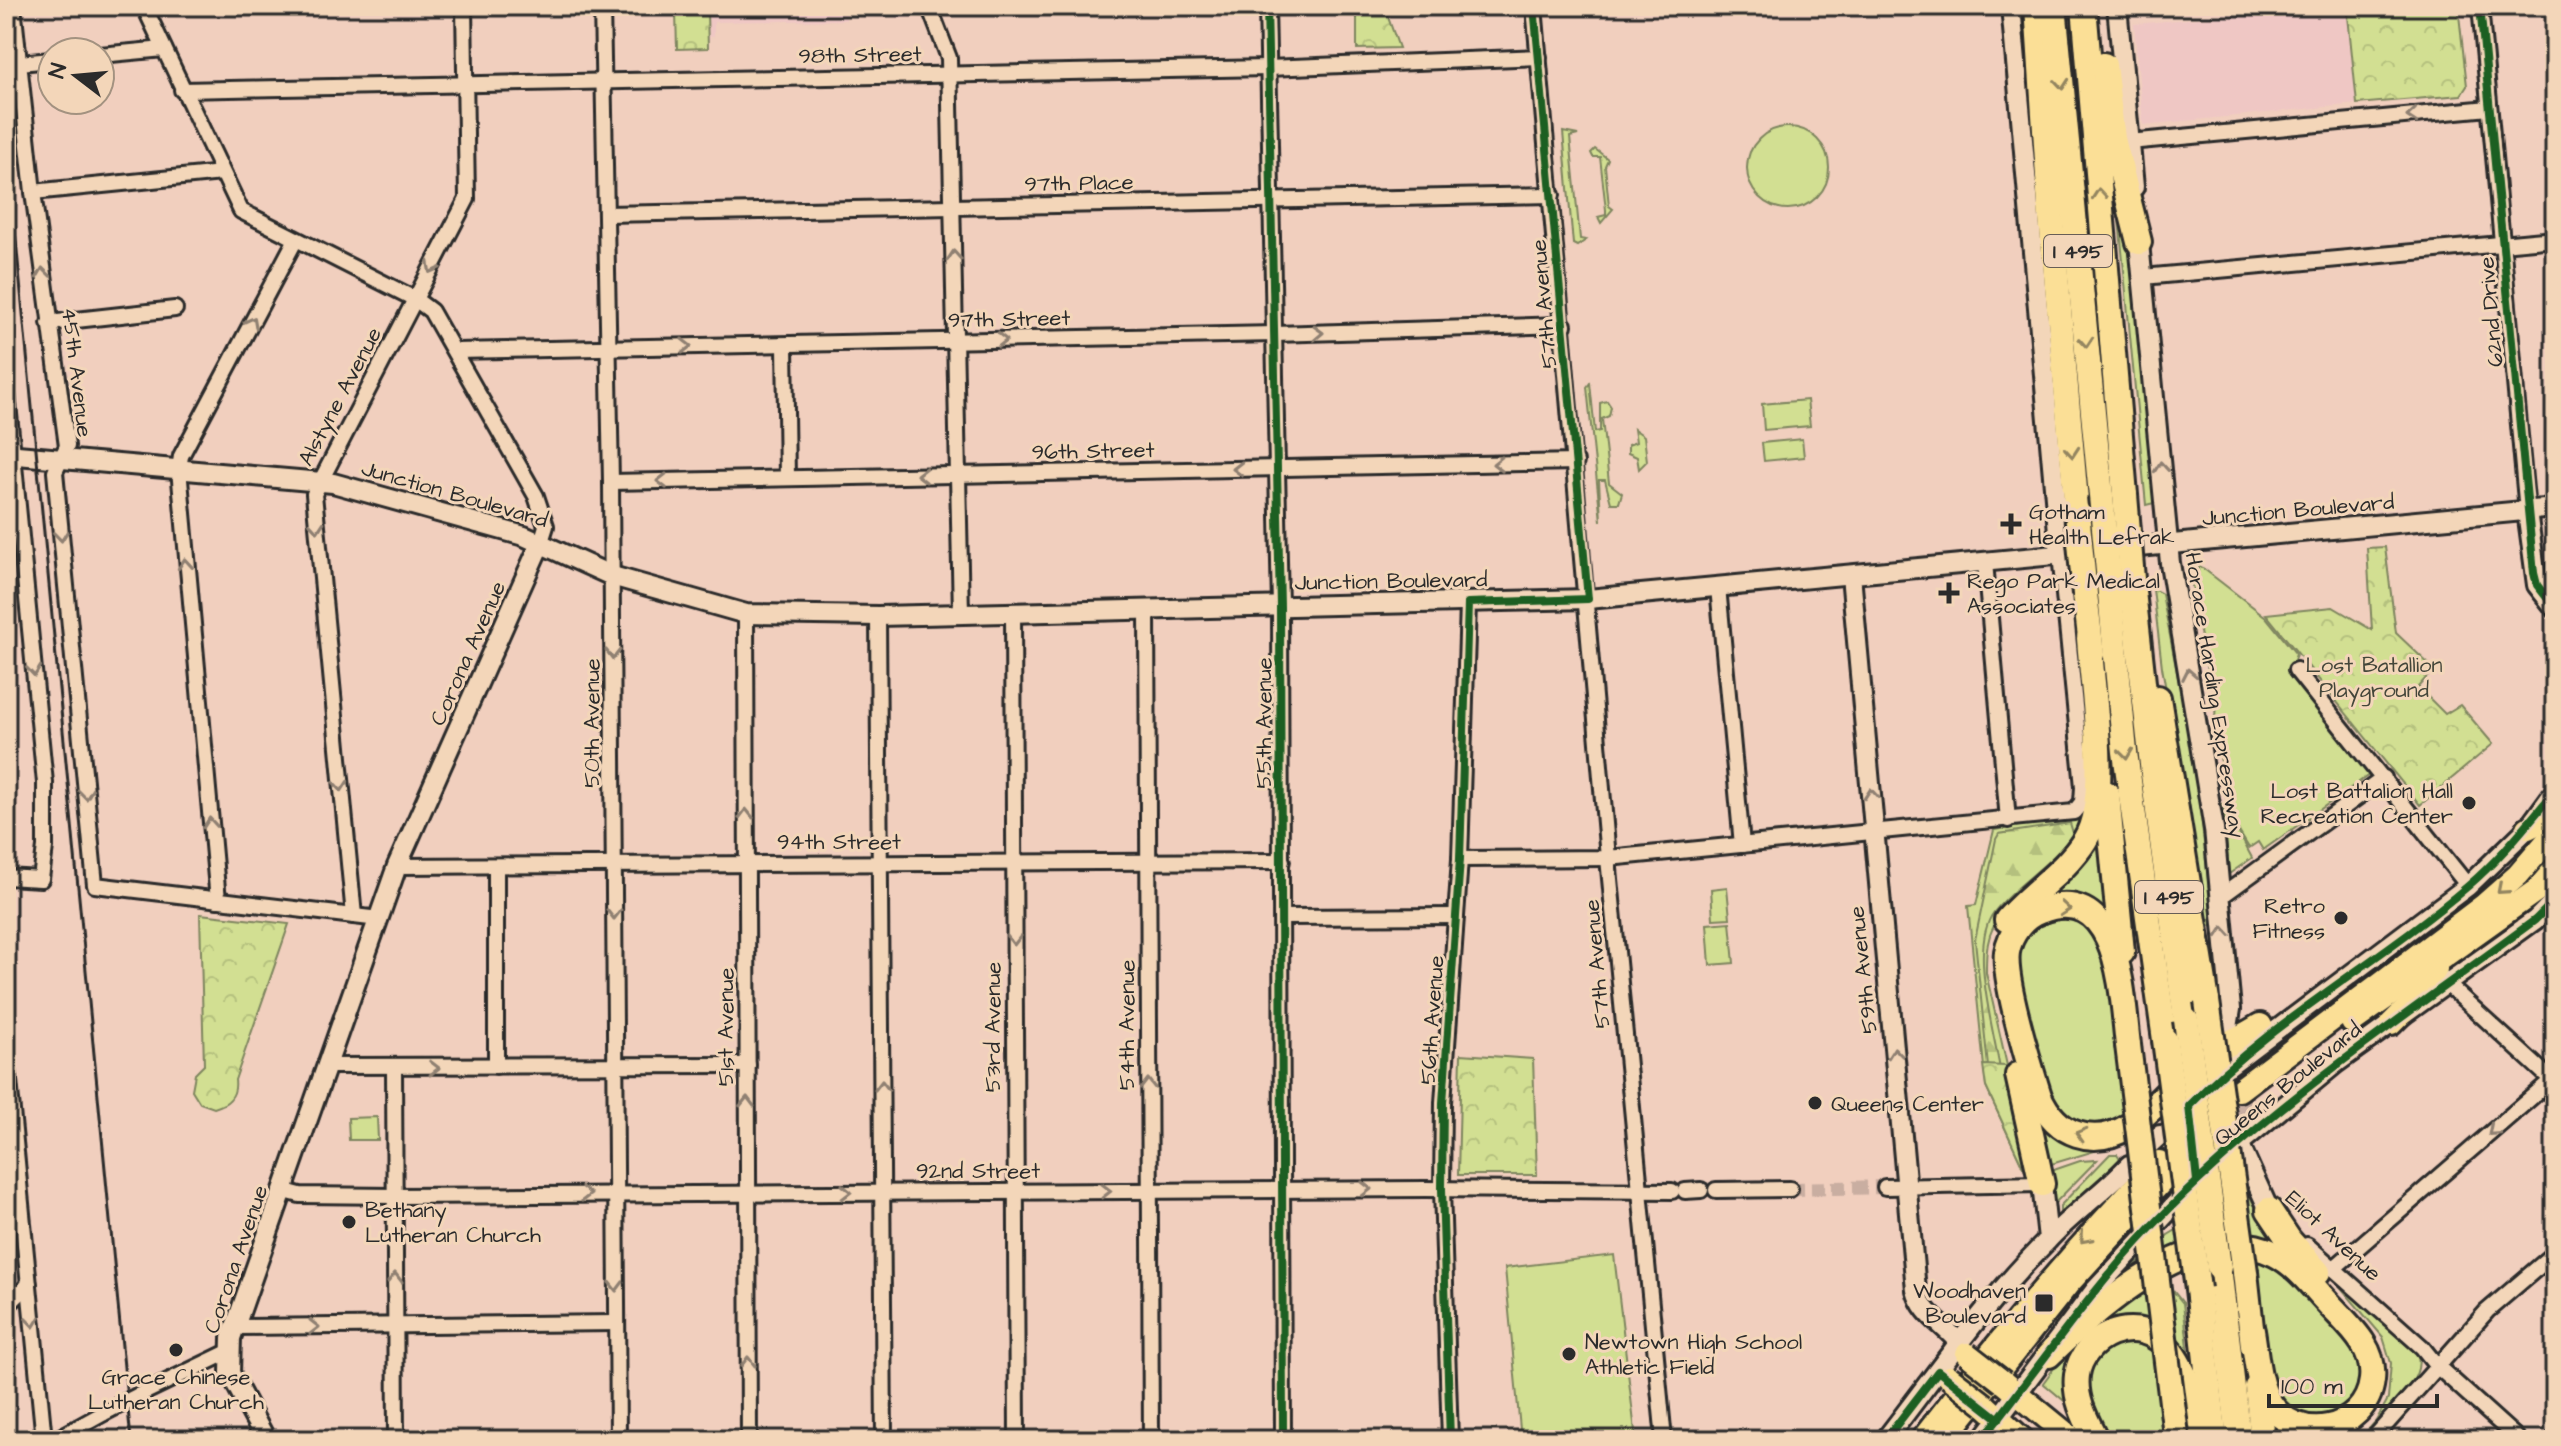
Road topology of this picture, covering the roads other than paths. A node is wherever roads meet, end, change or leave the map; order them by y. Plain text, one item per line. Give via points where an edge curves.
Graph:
1 (13, 6) edge
2 (144, 6) edge
3 (464, 6) edge
4 (602, 6) edge
5 (929, 6) edge
6 (1267, 6) edge
7 (1534, 6) edge
8 (2011, 6) edge
9 (2026, 6) edge
10 (2037, 6) edge
11 (2054, 6) edge
12 (2087, 6) edge
13 (2119, 6) edge
14 (2480, 6) edge
15 (164, 49) junction
16 (116, 54) edge
17 (1539, 57) junction
18 (36, 61) edge
19 (19, 63) junction
20 (1268, 68) junction
21 (949, 74) junction
22 (604, 81) junction
23 (465, 84) junction
24 (182, 90) junction
25 (2489, 108) junction
26 (2129, 142) junction
27 (222, 173) junction
28 (33, 192) junction
29 (1552, 195) junction
30 (1272, 200) junction
31 (953, 207) junction
32 (2050, 207) junction
33 (606, 214) junction
34 (2555, 239) edge
35 (295, 241) junction
36 (2139, 242) junction
37 (2502, 244) junction
38 (2143, 277) junction
39 (415, 299) junction
40 (175, 309) dead end
41 (49, 323) junction
42 (1564, 325) junction
43 (1275, 334) junction
44 (957, 341) junction
45 (785, 345) junction
46 (608, 348) junction
47 (455, 351) junction
48 (6, 383) edge
49 (9, 454) edge
50 (61, 459) junction
51 (1576, 462) junction
52 (1278, 468) junction
53 (179, 469) junction
54 (959, 475) junction
55 (787, 478) junction
56 (319, 482) junction
57 (611, 482) junction
58 (2113, 496) junction
59 (2555, 508) edge
60 (2527, 511) junction
61 (541, 542) junction
62 (2168, 545) junction
63 (2060, 554) junction
64 (1985, 562) junction
65 (1851, 575) junction
66 (612, 576) junction
67 (1718, 587) junction
68 (2122, 592) junction
69 (1588, 599) junction
70 (1468, 603) junction
71 (1280, 607) junction
72 (2555, 608) edge
73 (1147, 610) junction
74 (1013, 613) junction
75 (746, 614) junction
76 (961, 614) junction
77 (878, 616) junction
78 (2089, 638) junction
79 (2138, 640) junction
80 (2296, 670) dead end
81 (2384, 778) junction
82 (2555, 791) edge
83 (2555, 814) edge
84 (2008, 820) junction
85 (2528, 828) junction
86 (2555, 832) edge
87 (1875, 833) junction
88 (1742, 845) junction
89 (1608, 858) junction
90 (1460, 859) junction
91 (1282, 861) junction
92 (1014, 862) junction
93 (1148, 862) junction
94 (880, 863) junction
95 (747, 864) junction
96 (614, 865) junction
97 (397, 866) junction
98 (496, 866) junction
99 (2555, 869) edge
100 (6, 877) edge
101 (2468, 886) junction
102 (2219, 898) junction
103 (218, 900) junction
104 (2555, 900) edge
105 (354, 916) junction
106 (1456, 916) junction
107 (1282, 917) junction
108 (379, 919) junction
109 (2445, 957) junction
110 (2448, 985) junction
111 (2322, 993) junction
112 (2231, 1009) junction
113 (2391, 1024) junction
114 (2260, 1026) junction
115 (2126, 1034) junction
116 (6, 1049) edge
117 (2225, 1057) junction
118 (748, 1065) junction
119 (328, 1066) junction
120 (496, 1066) junction
121 (614, 1066) junction
122 (394, 1068) junction
123 (2554, 1080) edge
124 (10, 1127) edge
125 (2237, 1145) junction
126 (2129, 1165) dead end
127 (2042, 1184) junction
128 (1907, 1186) junction
129 (1885, 1187) tunnel mouth
130 (1442, 1189) junction
131 (1790, 1189) tunnel mouth
132 (1148, 1190) junction
133 (1281, 1190) junction
134 (285, 1191) junction
135 (746, 1192) junction
136 (883, 1192) junction
137 (1014, 1192) junction
138 (1640, 1192) junction
139 (615, 1194) junction
140 (395, 1196) junction
141 (2269, 1210) junction
142 (2048, 1239) junction
143 (2555, 1253) edge
144 (2333, 1269) junction
145 (29, 1284) junction
146 (6, 1307) edge
147 (617, 1323) junction
148 (236, 1327) junction
149 (395, 1327) junction
150 (2252, 1331) junction
151 (1963, 1348) junction
152 (228, 1352) junction
153 (2049, 1355) junction
154 (2438, 1367) junction
155 (1944, 1374) junction
156 (2011, 1388) junction
157 (1992, 1412) junction
158 (44, 1440) edge
159 (55, 1440) edge
160 (266, 1440) edge
161 (396, 1440) edge
162 (618, 1440) edge
163 (749, 1440) edge
164 (884, 1440) edge
165 (1017, 1440) edge
166 (1151, 1440) edge
167 (1283, 1440) edge
168 (1450, 1440) edge
169 (1664, 1440) edge
170 (1885, 1440) edge
171 (1922, 1440) edge
172 (1944, 1440) edge
173 (1982, 1440) edge
174 (2023, 1440) edge
175 (2074, 1440) edge
176 (2096, 1440) edge
177 (2177, 1440) edge
178 (2201, 1440) edge
179 (2215, 1440) edge
180 (2239, 1440) edge
181 (2263, 1440) edge
182 (2350, 1440) edge
183 (2372, 1440) edge
184 (2519, 1440) edge

1 - 19 street, 45th Avenue
2 - 15 street, Corona Avenue
3 - 23 street, Alstyne Avenue
4 - 22 street, 50th Avenue
5 - 21 street via 949,58
6 - 20 street, 55th Avenue
7 - 17 street, 57th Avenue
8 - 63 main road
9 - 32 highway
10 - 32 highway
11 -> 58 highway, I 495
12 - 36 highway via 2103,58 2113,139
58 -> 12 highway, I 495
13 - 26 main road, Horace Harding Expressway
14 - 25 street, 62nd Drive
15 - 16 street
15 - 24 street, Corona Avenue
17 - 20 street, 98th Street
17 - 29 street, 57th Avenue
18 - 19 street
19 - 28 street, 45th Avenue
20 - 21 street, 98th Street
20 - 30 street, 55th Avenue
21 - 22 street, 98th Street
21 - 31 street
22 - 23 street, 98th Street
22 - 33 street, 50th Avenue
23 - 24 street, 98th Street
23 -> 39 street, Alstyne Avenue via 467,199
24 - 27 street, Corona Avenue
25 -> 26 street
25 - 37 street, 62nd Drive
26 - 36 main road, Horace Harding Expressway
27 - 28 street
27 - 35 street, Corona Avenue via 241,211
41 -> 28 street, 45th Avenue
29 - 30 street, 97th Place
29 - 42 street, 57th Avenue
30 - 31 street, 97th Place
30 - 43 street, 55th Avenue
31 - 33 street, 97th Place
44 -> 31 street
32 -> 78 highway, bridge
33 - 46 street, 50th Avenue
34 - 37 street
35 - 39 street, Corona Avenue
53 -> 35 street via 181,456
36 - 38 main road, Horace Harding Expressway
37 - 38 street
37 - 60 street, 62nd Drive
62 -> 38 main road, Horace Harding Expressway
39 - 47 street, Corona Avenue via 431,311
39 - 56 street, Alstyne Avenue
40 - 41 street
41 - 50 street, 45th Avenue via 67,446
43 -> 42 street, 97th Street
42 - 51 street, 57th Avenue
44 -> 43 street, 97th Street
43 - 52 street, 55th Avenue
44 - 45 street, 97th Street
44 - 54 street
46 -> 45 street, 97th Street
45 - 55 street
46 - 47 street, 97th Street
46 - 57 street, 50th Avenue
47 - 61 street, Corona Avenue via 536,496 546,526
48 - 49 street
49 - 50 main road, Junction Boulevard
49 -> 100 street via 45,783 45,847 41,879
50 - 53 main road, Junction Boulevard
50 -> 103 street, 45th Avenue via 55,472 95,885
51 -> 52 street, 96th Street
51 - 69 street, 57th Avenue
52 -> 54 street, 96th Street
52 - 71 street, 55th Avenue
53 - 56 main road, Junction Boulevard
103 -> 53 street
54 -> 55 street, 96th Street
54 - 76 street
55 -> 57 street, 96th Street
56 - 61 main road, Junction Boulevard
56 -> 105 street, Alstyne Avenue via 314,494
57 - 66 street, 50th Avenue
58 - 68 highway, I 495, bridge
59 - 60 main road, Junction Boulevard
60 - 62 main road, Junction Boulevard
60 - 72 main road, 62nd Drive via 2537,585
61 - 66 main road, Junction Boulevard
61 - 97 main road, Corona Avenue
62 - 63 main road, Junction Boulevard
102 -> 62 main road, Horace Harding Expressway via 2209,790
63 - 64 main road, Junction Boulevard
63 - 84 street via 2083,787 2079,810
64 - 65 main road, Junction Boulevard
64 - 84 street
65 - 67 main road, Junction Boulevard
87 -> 65 main road, 59th Avenue
66 - 75 main road, Junction Boulevard
66 -> 96 street, 50th Avenue
67 - 69 main road, Junction Boulevard
67 - 88 street
68 - 79 highway, I 495
68 -> 179 highway, I 495, bridge via 2125,752
69 - 70 main road, Junction Boulevard
69 - 89 street, 57th Avenue
70 - 71 main road, Junction Boulevard
70 - 90 street, 56th Avenue
71 - 73 main road, Junction Boulevard
71 - 91 street, 55th Avenue
73 - 74 main road, Junction Boulevard
73 - 93 street, 54th Avenue
74 - 76 main road, Junction Boulevard
74 - 92 street, 53rd Avenue
75 - 77 main road, Junction Boulevard
95 -> 75 street, 51st Avenue
76 - 77 main road, Junction Boulevard
77 - 94 street
78 - 115 highway via 2126,989
78 - 127 highway via 2100,782 2095,821 2080,847 2006,922 1994,953 1994,973
79 - 150 highway, bridge via 2154,675 2169,755
79 - 180 highway, I 495, bridge
80 - 81 street
81 - 101 street
81 - 102 street
82 - 85 main road
83 - 85 main road
84 - 87 street
85 - 101 main road
86 -> 109 main road, Queens Boulevard via 2484,905 2245,1095
87 - 88 street
128 -> 87 main road, 59th Avenue
88 - 89 street
89 - 90 street
89 - 138 street, 57th Avenue
90 - 106 street, 56th Avenue
91 - 93 street, 94th Street
91 - 107 street, 55th Avenue
92 - 93 street, 94th Street
92 - 94 street, 94th Street
92 -> 137 street, 53rd Avenue
132 -> 93 street, 54th Avenue
94 - 95 street, 94th Street
136 -> 94 street
95 - 96 street, 94th Street
95 - 118 street, 51st Avenue
96 - 98 street, 94th Street
96 -> 121 street, 50th Avenue
97 - 98 street, 94th Street
97 - 108 main road, Corona Avenue
98 - 120 street
99 - 109 main road, Queens Boulevard via 2537,890
101 - 111 main road
112 -> 102 main road, Horace Harding Expressway
103 - 105 street
104 - 110 main road, Queens Boulevard
105 - 108 street
106 - 107 street
106 - 130 street, 56th Avenue
107 - 133 street, 55th Avenue
108 - 119 main road, Corona Avenue
109 - 113 main road
110 - 113 main road, Queens Boulevard
110 - 123 street
111 - 114 main road
111 - 117 main road
112 - 114 main road via 2243,1024
112 - 117 main road, Eliot Avenue
113 - 125 main road, Queens Boulevard
114 - 117 highway
117 -> 115 highway via 2199,1062 2118,1132 2088,1137 2063,1127 2039,1096 2009,972 2009,944 2025,919 2062,907 2081,911 2102,926 2116,957
115 - 177 highway, bridge
116 - 124 street
117 - 125 main road, Eliot Avenue via 2224,1084
118 - 121 street
135 -> 118 street, 51st Avenue
119 - 122 street
119 - 134 main road, Corona Avenue
120 - 121 street
122 -> 120 street
121 - 139 street, 50th Avenue
122 - 140 street
123 -> 144 street
124 - 145 street
125 - 141 main road, Eliot Avenue
125 - 153 main road, Queens Boulevard via 2122,1258
126 - 142 main road
127 - 128 street
127 - 142 main road
128 - 129 street
128 - 151 main road, 59th Avenue via 1919,1303
133 -> 130 street, 92nd Street
130 - 138 street, 92nd Street
130 - 168 street, 56th Avenue
131 - 138 street, 92nd Street
132 - 133 street, 92nd Street
137 -> 132 street, 92nd Street
132 - 166 street, 54th Avenue
133 - 167 street, 55th Avenue
134 - 140 street, 92nd Street
134 - 148 main road, Corona Avenue
135 -> 136 street, 92nd Street
135 - 139 street, 92nd Street
163 -> 135 street, 51st Avenue
136 - 137 street, 92nd Street
136 - 164 street
137 - 165 street, 53rd Avenue
138 - 169 street, 57th Avenue
140 -> 139 street, 92nd Street
139 -> 147 street, 50th Avenue
149 -> 140 street
141 - 144 street, Eliot Avenue
141 - 182 highway via 2382,1351 2383,1393
142 - 151 main road
143 - 154 street via 2487,1311
144 - 154 street, Eliot Avenue
145 - 146 street
145 -> 158 street
147 - 149 street
147 - 162 street, 50th Avenue
148 -> 149 street
148 - 152 main road, Corona Avenue
149 - 161 street
150 - 153 highway via 2265,1394 2289,1423 2317,1429 2336,1426 2362,1407 2372,1371 2363,1344 2293,1266 2255,1248 2213,1247 2175,1261 2109,1301
150 - 181 highway
151 - 155 main road
151 - 156 main road, bridge
152 - 159 street, bridge
152 - 160 main road, Corona Avenue via 230,1373
153 - 156 main road, Queens Boulevard
154 - 183 street
154 - 184 street, Eliot Avenue
155 - 157 main road, bridge
155 - 170 main road
156 - 157 main road, Queens Boulevard
156 - 175 main road
157 - 173 main road, Queens Boulevard
157 - 174 main road
172 -> 171 main road via 2069,1283 2157,1156 2016,1318
176 - 178 highway via 2079,1400 2080,1365 2095,1342 2130,1331 2156,1337 2175,1358

